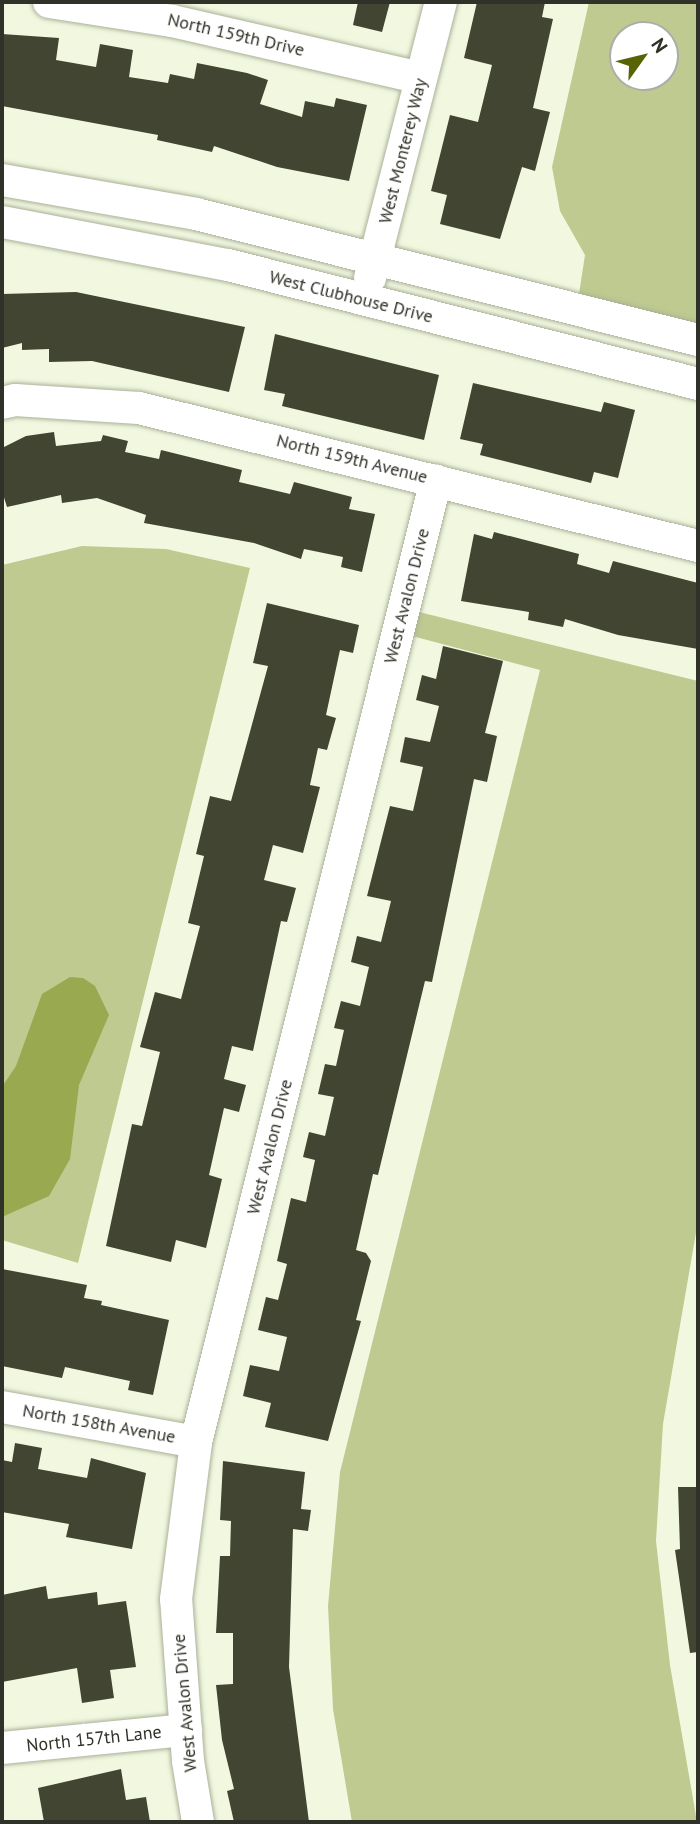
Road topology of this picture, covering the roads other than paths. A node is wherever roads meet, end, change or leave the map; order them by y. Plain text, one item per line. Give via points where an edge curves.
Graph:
1 (49, 2) edge
2 (442, 2) edge
3 (421, 78) junction
4 (2, 180) edge
5 (2, 222) edge
6 (374, 260) junction
7 (365, 300) junction
8 (698, 340) edge
9 (698, 384) edge
10 (2, 403) edge
11 (436, 480) junction
12 (698, 546) edge
13 (2, 1407) edge
14 (196, 1442) junction
15 (186, 1730) junction
16 (2, 1748) edge
17 (198, 1822) edge

1 - 3 street, North 159th Drive via 172,20
2 - 3 street, West Monterey Way
3 - 6 street, West Monterey Way
4 - 6 street via 116,197
5 - 7 street, West Clubhouse Drive via 144,246
6 - 7 street, West Monterey Way
6 - 8 street
7 - 9 street, West Clubhouse Drive
10 - 11 street, North 159th Avenue via 139,408
11 - 12 street, North 159th Avenue
11 - 14 street, West Avalon Drive
13 - 14 street, North 158th Avenue
14 - 15 street, West Avalon Drive via 176,1599
15 - 16 street, North 157th Lane
15 - 17 street, West Avalon Drive

